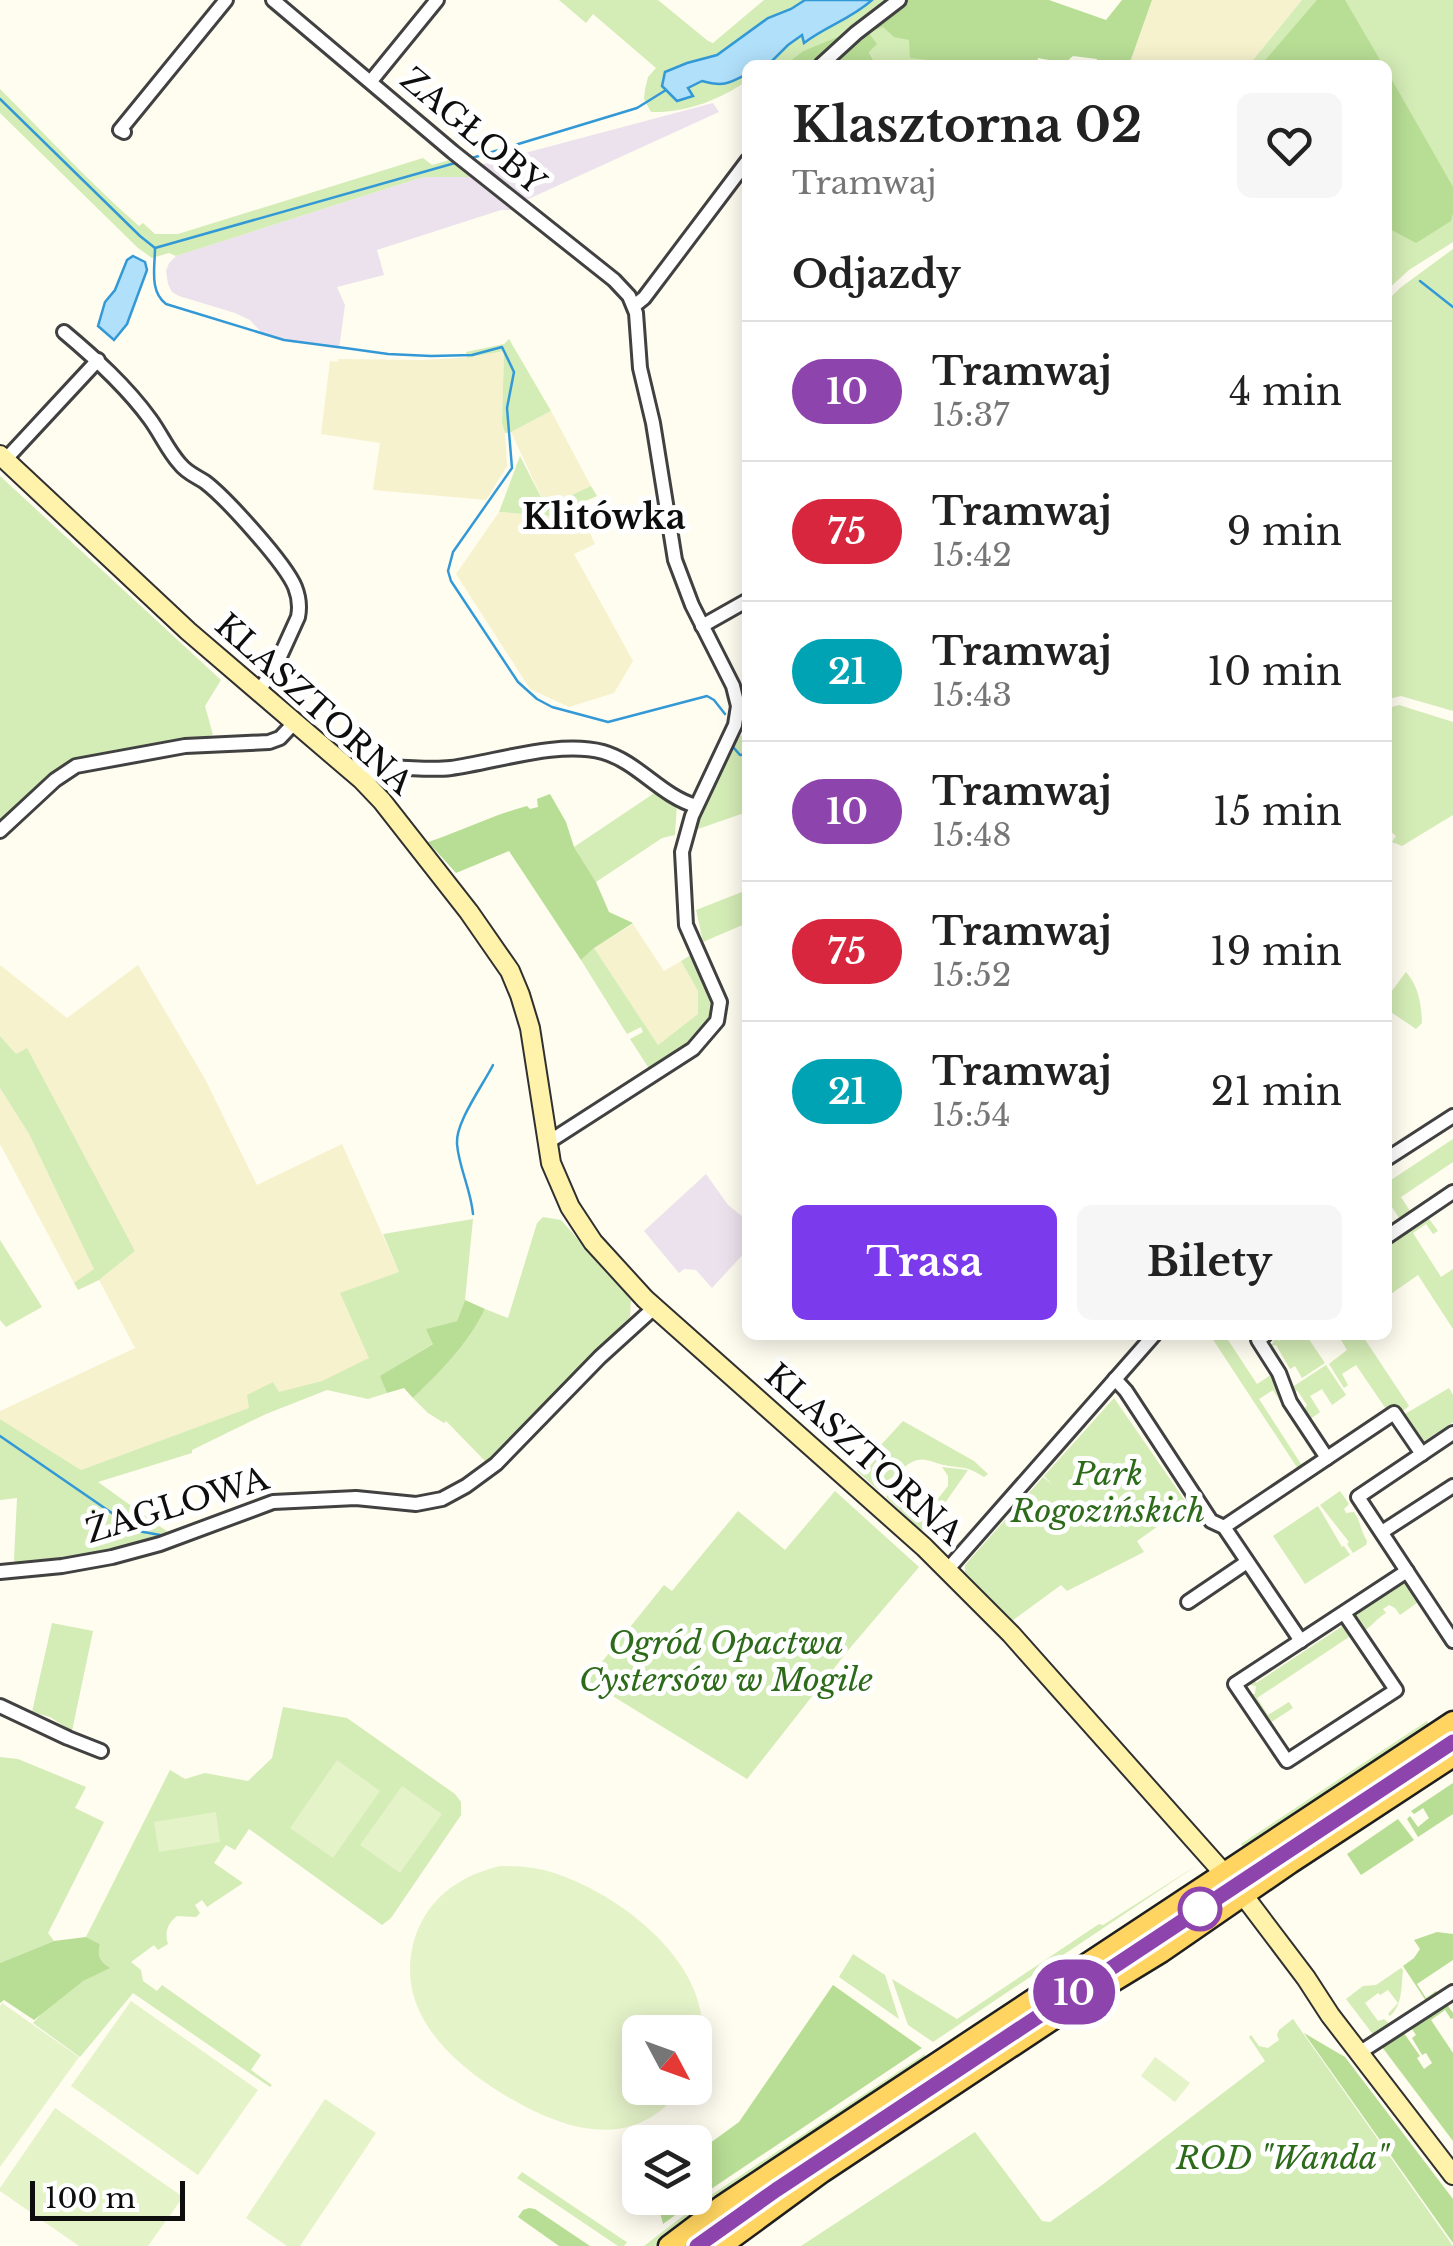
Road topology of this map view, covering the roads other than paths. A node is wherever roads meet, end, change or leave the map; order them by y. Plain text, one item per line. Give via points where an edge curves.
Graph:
1 (226, 0) edge
2 (273, 0) edge
3 (437, 0) edge
4 (899, 0) edge
5 (826, 60) edge
6 (370, 81) junction
7 (124, 132) dead end
8 (742, 168) edge
9 (634, 306) junction
10 (64, 332) dead end
11 (98, 360) junction
12 (2, 458) edge
13 (742, 603) edge
14 (702, 626) junction
15 (258, 691) junction
16 (295, 722) junction
17 (362, 780) junction
18 (696, 806) junction
19 (0, 830) edge
20 (1453, 1116) edge
21 (547, 1143) junction
22 (1392, 1155) edge
23 (1453, 1192) edge
24 (1392, 1233) edge
25 (654, 1308) junction
26 (1150, 1340) edge
27 (1258, 1340) edge
28 (1115, 1379) junction
29 (1453, 1433) edge
30 (1422, 1454) junction
31 (1327, 1458) junction
32 (1453, 1486) edge
33 (1224, 1527) junction
34 (1382, 1532) junction
35 (1247, 1562) junction
36 (948, 1569) junction
37 (1407, 1571) junction
38 (0, 1572) edge
39 (1188, 1602) dead end
40 (1344, 1613) junction
41 (1300, 1641) junction
42 (1453, 1641) edge
43 (0, 1706) edge
44 (1453, 1722) edge
45 (101, 1751) dead end
46 (1453, 1756) edge
47 (1224, 1872) junction
48 (1244, 1896) junction
49 (1450, 1999) edge
50 (1359, 2053) junction
51 (1453, 2175) edge
52 (695, 2226) junction
53 (669, 2246) edge
54 (710, 2246) edge
55 (721, 2246) edge

1 - 7 street
2 - 6 street, ZAGŁOBY
3 - 6 street
4 - 5 street
6 - 9 street, ZAGŁOBY via 614,280
8 - 9 street
9 - 14 street via 672,552
10 - 11 street
11 - 12 street
11 - 15 street via 179,464 246,524 295,587 300,609 294,628
12 - 15 street, KLASZTORNA
13 - 14 street
14 - 18 street via 738,706
15 - 16 street, KLASZTORNA
16 - 17 street, KLASZTORNA
16 - 19 street via 269,742 185,746 76,766
17 - 18 street via 378,768 428,770 532,752 598,751
17 - 21 street, KLASZTORNA via 510,971 530,1028
18 - 21 street via 682,848 684,907 720,1002 716,1021 693,1049
20 - 22 street
21 - 25 street, KLASZTORNA via 578,1220
23 - 24 street
25 - 36 street, KLASZTORNA
25 - 38 street, ŻAGLOWA via 496,1464 442,1499 273,1502 112,1557
26 - 28 street
27 - 31 street
28 - 33 street via 1211,1521
28 - 36 street
29 - 30 street
30 - 31 street via 1394,1414
30 - 34 street via 1358,1497
31 - 33 street
32 - 34 street
33 - 35 street
34 - 37 street
35 - 39 street
35 - 41 street
36 - 47 street, KLASZTORNA
37 - 40 street
37 - 42 street
40 - 41 street
40 - 41 street via 1396,1690 1287,1762 1236,1684
43 - 45 street
44 - 47 main road
46 - 48 main road
47 - 48 street, KLASZTORNA
47 - 52 main road
48 - 50 street, KLASZTORNA
48 - 55 main road via 876,2136
49 - 50 street
50 - 51 street, KLASZTORNA
52 - 53 main road
52 - 54 main road via 716,2228

